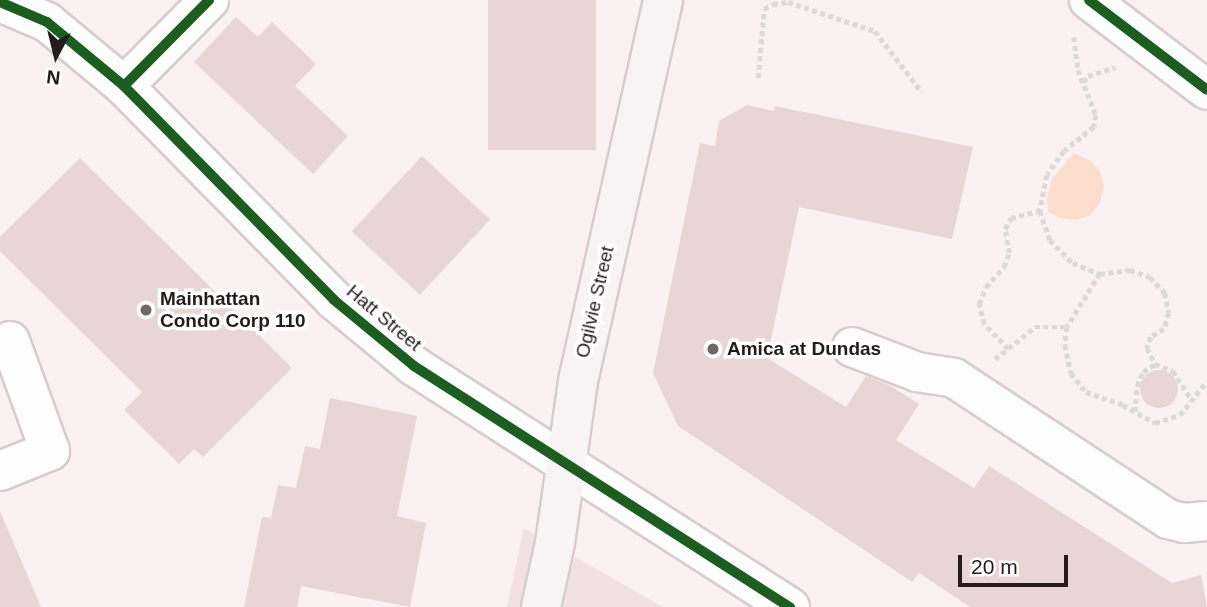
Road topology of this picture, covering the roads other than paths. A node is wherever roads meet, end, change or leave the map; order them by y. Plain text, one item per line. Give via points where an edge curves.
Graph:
1 (209, 0) edge
2 (663, 0) edge
3 (1090, 1) edge
4 (0, 2) edge
5 (124, 86) junction
6 (1206, 87) edge
7 (10, 341) dead end
8 (852, 347) dead end
9 (564, 463) junction
10 (0, 471) edge
11 (1207, 521) edge
12 (541, 607) edge
13 (790, 607) edge

1 - 5 street
2 - 9 main road, Ogilvie Street
3 - 6 street
4 - 5 street, Hatt Street via 47,22
5 - 9 street, Hatt Street via 334,300 414,366
7 - 10 street via 50,451
8 - 11 street via 917,372 954,379 1168,519
9 - 12 main road, Ogilvie Street via 555,543
9 - 13 street, Hatt Street

